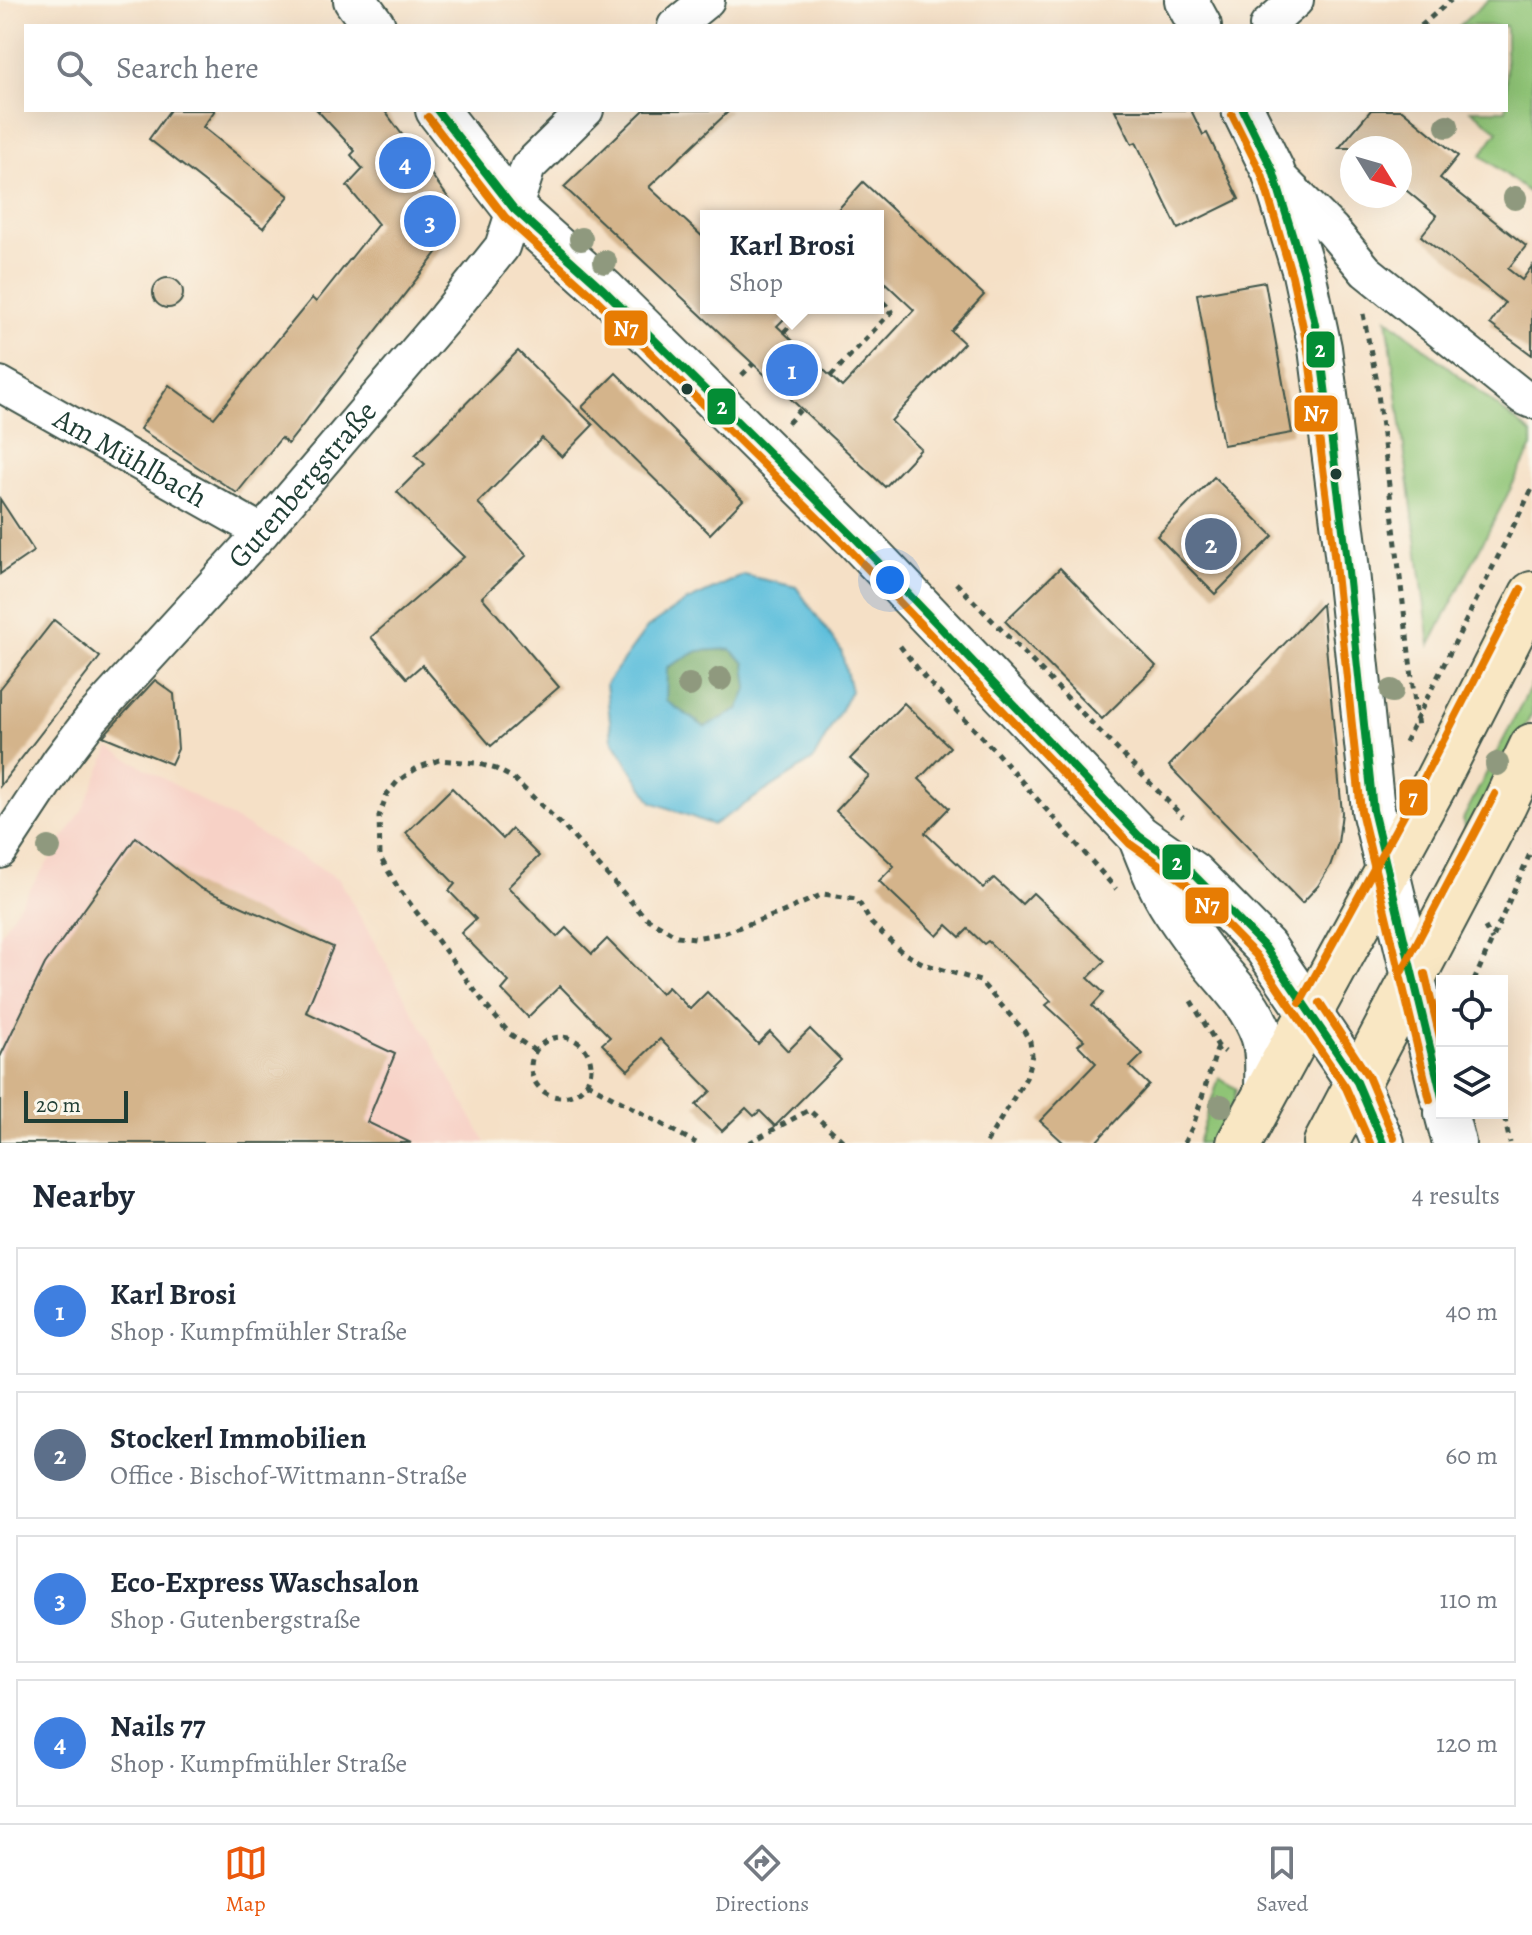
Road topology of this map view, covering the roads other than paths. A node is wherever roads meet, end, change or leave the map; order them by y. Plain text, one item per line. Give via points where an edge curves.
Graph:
1 (355, 0) edge
2 (707, 0) edge
3 (1186, 0) edge
4 (1296, 0) edge
5 (373, 24) edge
6 (677, 24) edge
7 (1199, 24) edge
8 (1269, 24) edge
9 (439, 112) edge
10 (584, 112) edge
11 (1244, 112) edge
12 (1273, 171) junction
13 (514, 209) junction
14 (0, 384) edge
15 (1532, 401) edge
16 (262, 532) junction
17 (1532, 594) edge
18 (1532, 746) edge
19 (1139, 836) junction
20 (0, 851) edge
21 (1386, 873) junction
22 (1413, 977) junction
23 (1310, 1009) junction
24 (1436, 1072) edge
25 (1357, 1082) junction
26 (1266, 1091) junction
27 (1448, 1119) edge
28 (1239, 1143) edge
29 (1326, 1143) edge
30 (1383, 1143) edge
31 (1454, 1143) edge

1 - 5 street
2 - 6 street
3 - 7 street
4 - 8 street
9 - 13 street
10 - 13 street, Gutenbergstraße via 528,167
11 - 12 street
12 - 15 street via 1366,271
12 - 21 street via 1320,348 1373,810
13 - 16 street, Gutenbergstraße via 502,247
13 - 19 street via 604,290 856,539
14 - 16 street, Am Mühlbach
16 - 20 street, Gutenbergstraße via 92,718
17 - 21 main road
18 - 22 main road
19 - 23 street via 1192,873 1265,947
19 - 26 street via 1161,889 1234,986 1262,1035
21 - 22 street
21 - 23 main road
22 - 24 street
22 - 25 main road
23 - 25 street
23 - 26 main road
25 - 29 main road
25 - 30 street
26 - 28 main road
27 - 31 street

